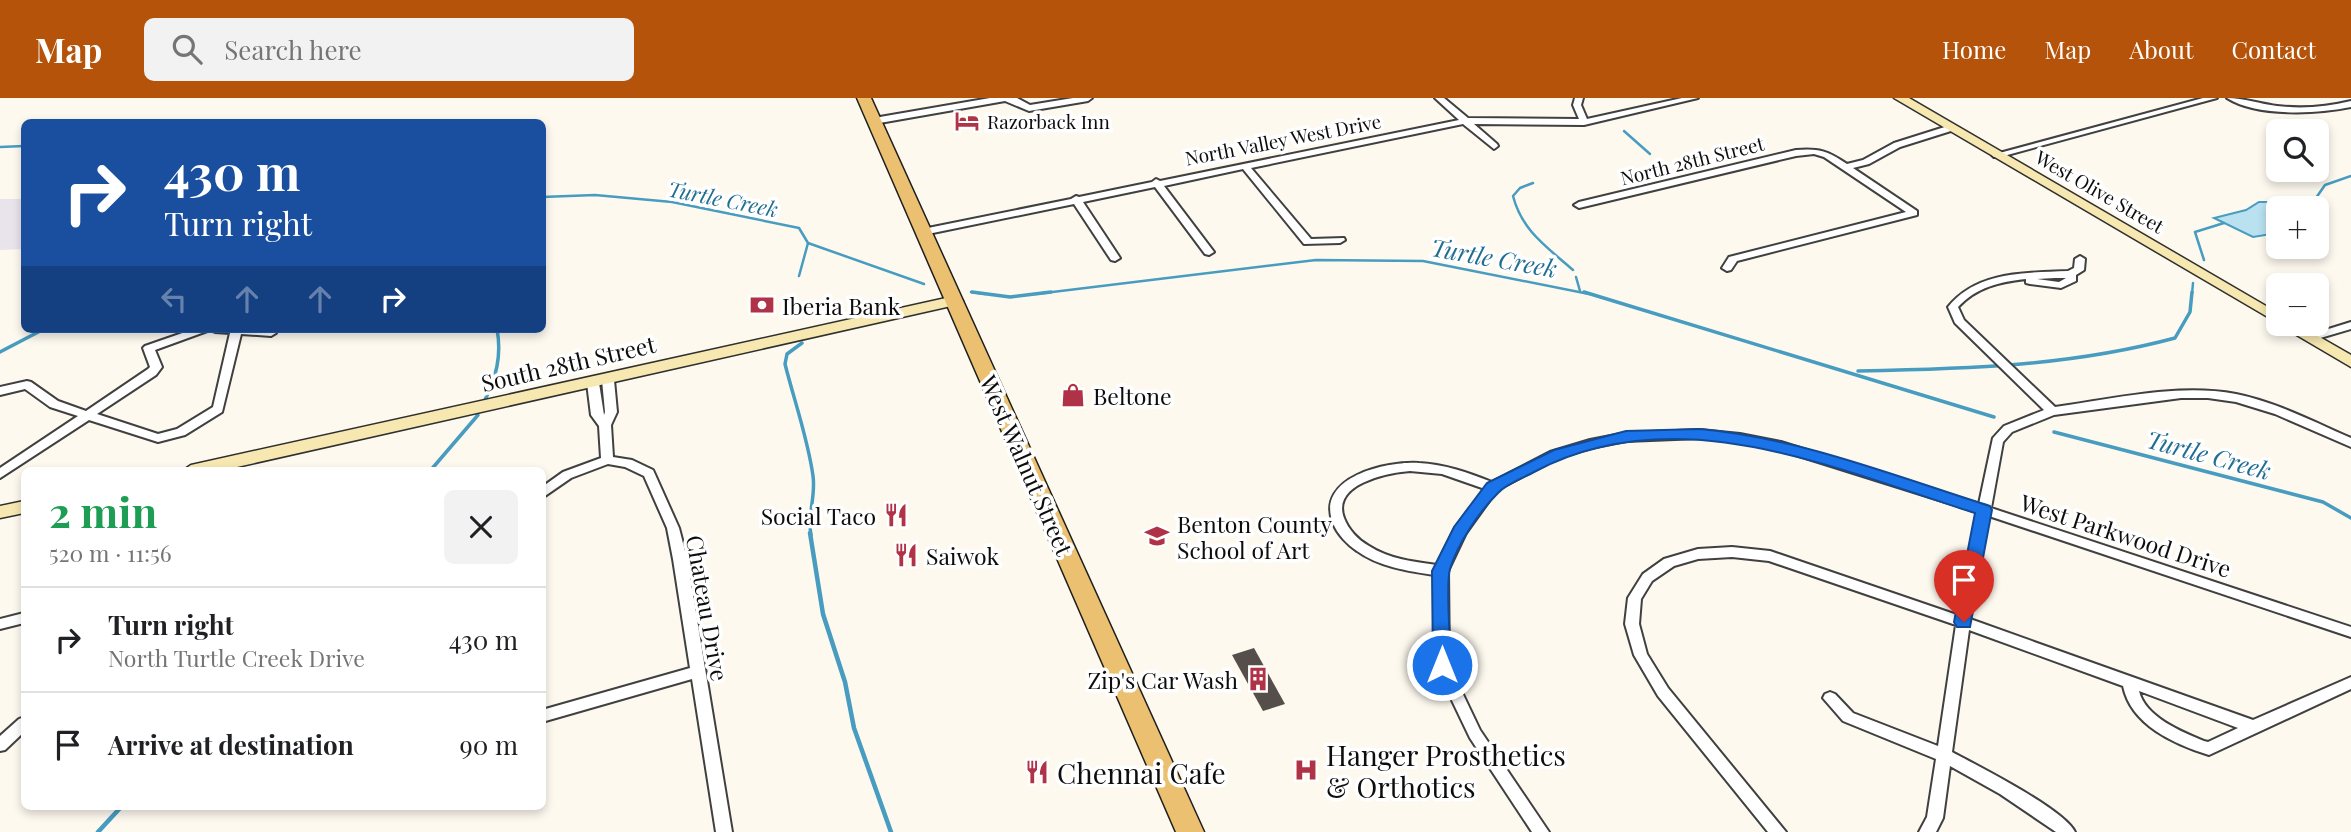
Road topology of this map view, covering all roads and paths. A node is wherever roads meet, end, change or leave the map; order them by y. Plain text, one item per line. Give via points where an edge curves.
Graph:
1 (864, 98) edge
2 (1088, 98) edge
3 (1439, 98) edge
4 (1579, 98) edge
5 (1694, 98) edge
6 (1900, 98) edge
7 (2213, 98) edge
8 (2231, 98) edge
9 (2349, 101) edge
10 (874, 121) junction
11 (1465, 121) junction
12 (1584, 122) junction
13 (1955, 130) junction
14 (1919, 139) joint
15 (1494, 146) dead end
16 (1997, 155) junction
17 (1244, 165) junction
18 (1847, 167) junction
19 (1156, 183) junction
20 (1076, 199) junction
21 (1579, 205) dead end
22 (923, 232) junction
23 (1340, 240) dead end
24 (1209, 252) dead end
25 (1115, 258) dead end
26 (2080, 259) dead end
27 (1727, 268) dead end
28 (955, 301) junction
29 (2266, 312) edge
30 (2351, 325) edge
31 (193, 333) edge
32 (236, 333) edge
33 (2307, 336) edge
34 (2311, 338) junction
35 (2351, 362) edge
36 (601, 382) junction
37 (0, 391) edge
38 (2052, 411) junction
39 (86, 415) junction
40 (2351, 443) edge
41 (607, 460) junction
42 (209, 467) edge
43 (0, 474) edge
44 (1493, 487) junction
45 (546, 491) edge
46 (21, 508) edge
47 (1984, 510) junction
48 (0, 512) edge
49 (1441, 571) junction
50 (21, 619) edge
51 (1964, 622) junction
52 (0, 624) edge
53 (2351, 632) edge
54 (697, 672) junction
55 (2130, 683) junction
56 (2351, 683) edge
57 (1830, 698) dead end
58 (546, 715) edge
59 (21, 726) edge
60 (2254, 727) junction
61 (0, 745) edge
62 (1945, 756) junction
63 (724, 832) edge
64 (1190, 832) edge
65 (1541, 832) edge
66 (1778, 832) edge
67 (1927, 832) edge
68 (2067, 832) edge

1 - 10 main road, West Walnut Street
2 - 10 street via 1029,108 1005,98
3 - 11 street
4 - 12 street
5 - 12 street, North Valley West Drive
6 - 13 street, West Olive Street
7 - 16 street
8 - 9 street via 2306,111 2322,111
10 - 22 main road, West Walnut Street
11 - 12 street, North Valley West Drive
11 - 15 street
11 - 17 street, North Valley West Drive
13 - 14 street
13 - 16 street, West Olive Street
14 - 18 street
16 - 29 street, West Olive Street
17 - 19 street, North Valley West Drive
17 - 23 street via 1308,242
18 - 21 street, North 28th Street via 1814,151 1796,153
18 - 27 street via 1914,213 1733,259
19 - 20 street, North Valley West Drive
19 - 24 street
20 - 22 street, North Valley West Drive
20 - 25 street
22 - 28 main road, West Walnut Street
26 - 38 street via 2079,270 2061,285 2020,278 1996,280 1962,295 1953,307 1959,321
28 - 36 street, South 28th Street
28 - 64 main road, West Walnut Street
30 - 34 street
31 - 39 street via 149,348 156,361 154,369
32 - 39 street via 218,409 181,432 158,438
33 - 34 street
34 - 35 street
36 - 41 street via 597,415 605,425
36 - 42 street, South 28th Street
37 - 39 street via 27,385 54,404
38 - 40 street via 2208,394 2278,411
38 - 47 street via 2008,429 1997,441
39 - 43 street
41 - 45 street via 567,475
41 - 54 street, Chateau Drive via 649,473 663,504 680,559
44 - 47 street, West Parkwood Drive via 1554,455 1590,444 1626,437 1700,434 1781,446
44 - 49 street, West Parkwood Drive via 1460,531
44 - 49 street via 1436,468 1409,467 1365,475 1348,484 1339,496 1334,513 1355,543 1392,562
46 - 48 street
47 - 51 street
47 - 53 street, West Parkwood Drive
49 - 65 street, West Parkwood Drive via 1442,665 1475,734
50 - 52 street
51 - 55 street
51 - 62 street
51 - 66 street via 1745,551 1686,555 1666,562 1641,583 1631,619 1647,671
54 - 58 street
54 - 63 street, Chateau Drive
55 - 60 street
55 - 60 street via 2134,701 2166,730 2191,744 2210,749
56 - 60 street
57 - 62 street via 1848,717
59 - 61 street
62 - 67 street via 1935,818
62 - 68 street via 2006,789

